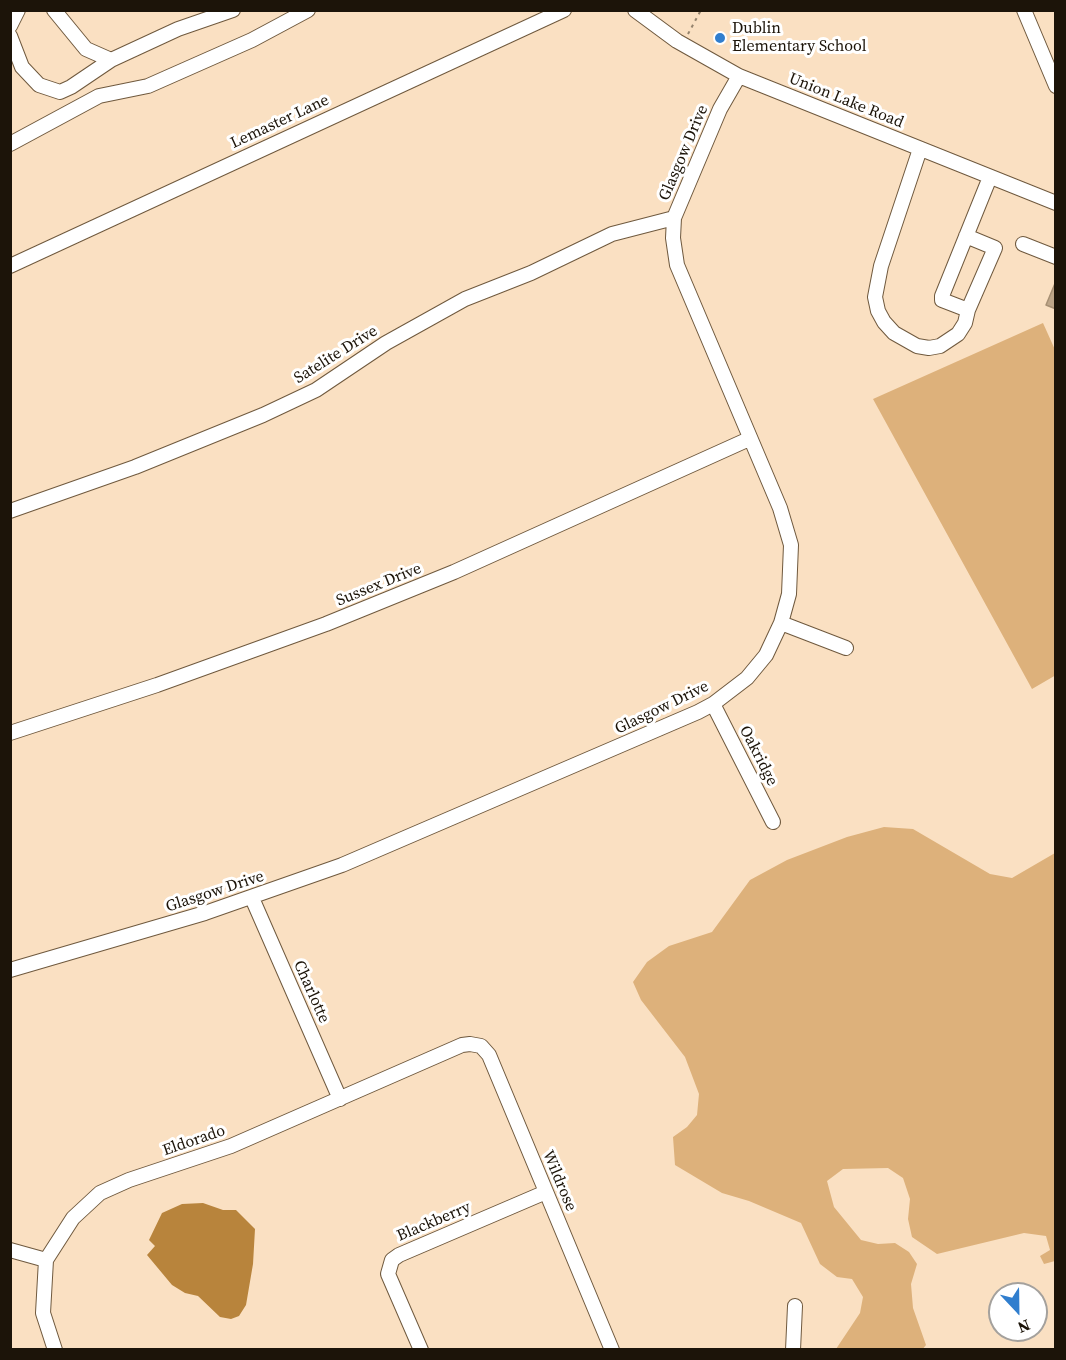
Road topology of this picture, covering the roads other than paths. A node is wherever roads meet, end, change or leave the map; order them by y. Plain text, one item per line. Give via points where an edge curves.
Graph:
1 (18, 10) edge
2 (54, 10) edge
3 (233, 10) edge
4 (308, 10) edge
5 (564, 10) edge
6 (635, 10) edge
7 (1024, 10) edge
8 (10, 26) edge
9 (10, 36) edge
10 (111, 60) junction
11 (739, 76) junction
12 (1056, 86) edge
13 (10, 144) edge
14 (920, 149) junction
15 (990, 177) junction
16 (1056, 203) edge
17 (674, 218) junction
18 (966, 236) junction
19 (1023, 244) dead end
20 (1056, 256) edge
21 (10, 266) edge
22 (968, 310) junction
23 (749, 439) junction
24 (10, 511) edge
25 (781, 623) junction
26 (846, 648) dead end
27 (713, 704) junction
28 (10, 732) edge
29 (773, 822) dead end
30 (252, 898) junction
31 (10, 970) edge
32 (462, 1045) joint
33 (340, 1099) junction
34 (546, 1192) junction
35 (10, 1250) edge
36 (46, 1260) junction
37 (795, 1306) dead end
38 (56, 1350) edge
39 (421, 1350) edge
40 (612, 1350) edge
41 (793, 1350) edge

1 - 8 street
2 - 10 street via 86,49
3 - 10 street via 178,29
4 - 13 street via 252,40 148,86 99,96
5 - 21 street, Lemaster Lane
6 - 11 street, Union Lake Road via 677,41
7 - 12 street
9 - 10 street via 22,67 50,91 71,87
11 - 14 street, Union Lake Road
11 - 17 street, Glasgow Drive via 720,109
14 - 15 street, Union Lake Road
14 - 22 street via 881,266 875,297 878,310 894,333 929,348 958,334
15 - 16 street, Union Lake Road
15 - 18 street
17 - 23 street, Glasgow Drive via 677,265
17 - 24 street, Satelite Drive via 612,234 465,299 410,328 316,390 263,415 135,467
18 - 22 street via 942,300
18 - 22 street via 996,248
19 - 20 street
23 - 25 street, Glasgow Drive via 780,508 791,545 789,594
23 - 28 street, Sussex Drive via 454,572 326,624 158,685
25 - 26 street
25 - 27 street, Glasgow Drive via 766,656 747,678
27 - 29 street, Oakridge
27 - 30 street, Glasgow Drive via 342,866
30 - 31 street, Glasgow Drive
30 - 33 street, Charlotte
32 - 33 street, Eldorado
32 - 34 street, Wildrose via 482,1040
33 - 36 street, Eldorado via 231,1146 129,1180 100,1194 73,1218
34 - 39 street, Blackberry via 392,1260 388,1274
34 - 40 street, Wildrose
35 - 36 street
36 - 38 street, Eldorado via 43,1313
37 - 41 street

